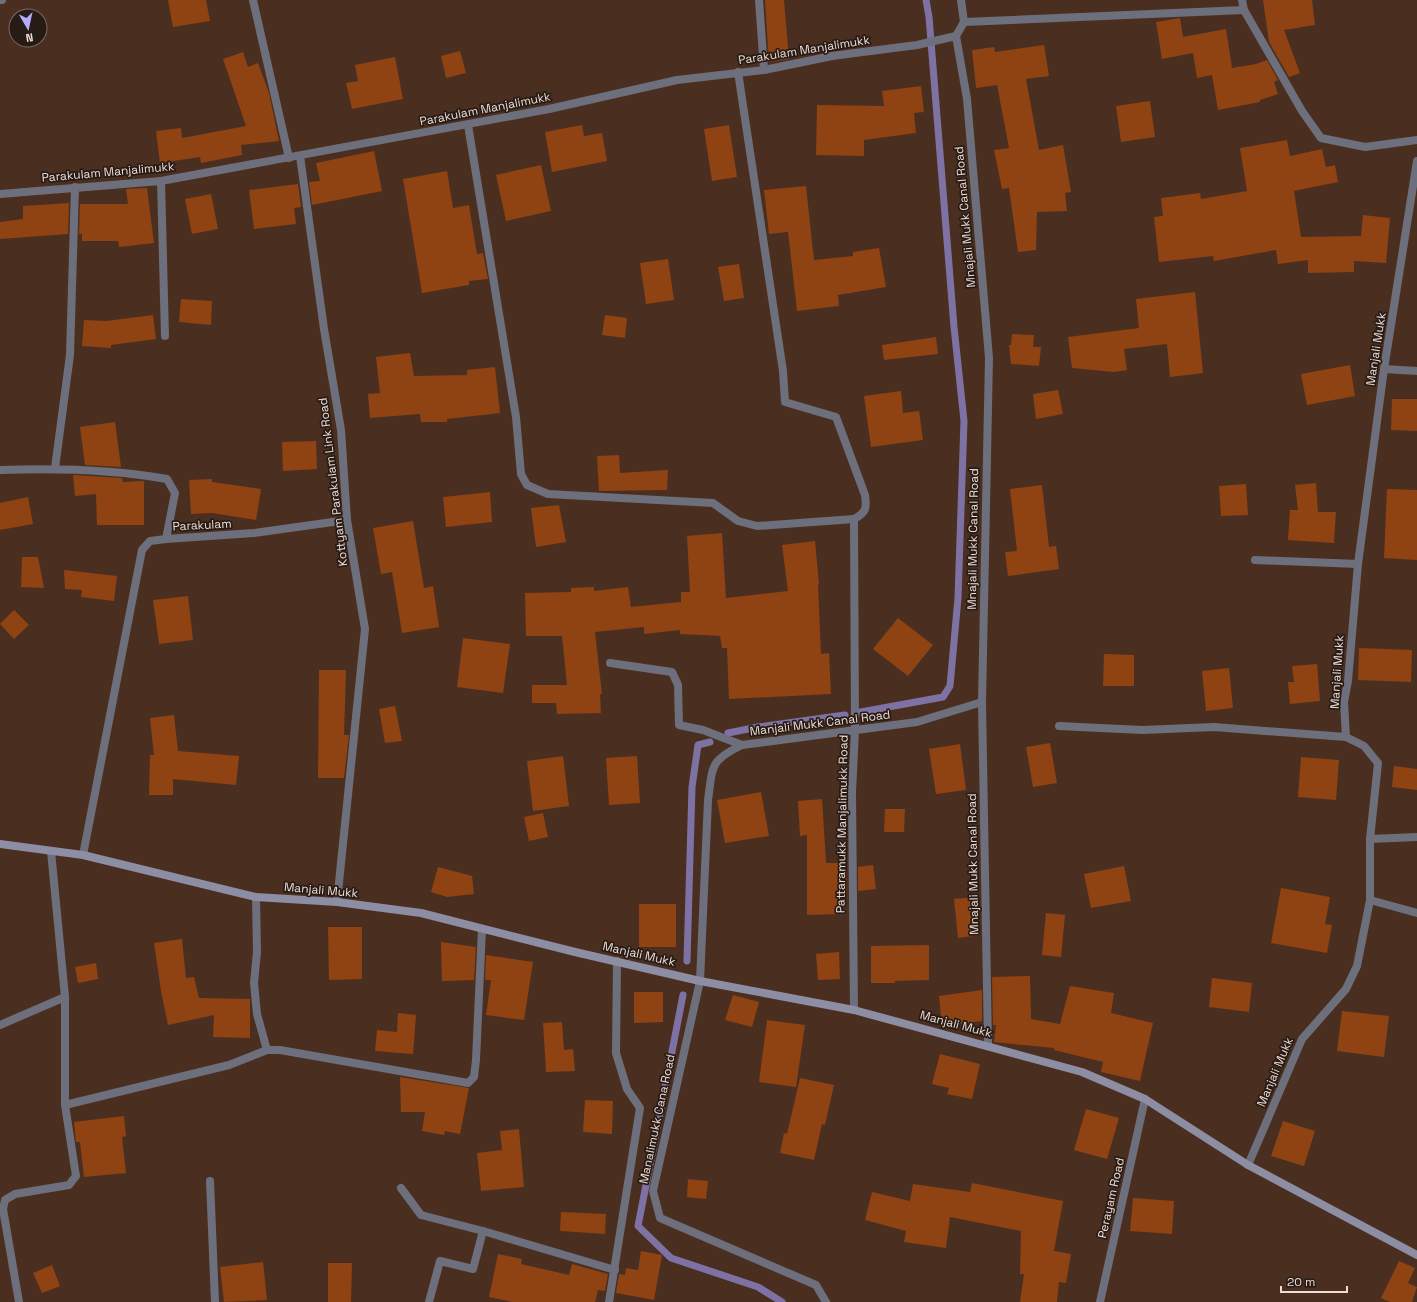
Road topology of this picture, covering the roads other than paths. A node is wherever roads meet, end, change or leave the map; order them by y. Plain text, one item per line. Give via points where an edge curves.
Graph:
1 (253, 0) edge
2 (760, 0) edge
3 (960, 0) edge
4 (1242, 0) edge
5 (1244, 10) junction
6 (964, 22) junction
7 (956, 36) junction
8 (764, 70) junction
9 (738, 72) junction
10 (468, 125) junction
11 (1417, 140) edge
12 (300, 156) junction
13 (289, 158) junction
14 (1417, 161) edge
15 (161, 181) junction
16 (75, 186) junction
17 (0, 194) edge
18 (165, 336) dead end
19 (1384, 369) junction
20 (1417, 371) edge
21 (55, 468) junction
22 (0, 470) edge
23 (854, 519) junction
24 (347, 520) junction
25 (166, 538) junction
26 (1255, 560) dead end
27 (1358, 564) junction
28 (610, 663) dead end
29 (982, 702) junction
30 (1059, 726) dead end
31 (855, 731) junction
32 (1346, 737) junction
33 (742, 745) junction
34 (1417, 837) edge
35 (1370, 839) junction
36 (0, 844) edge
37 (51, 851) junction
38 (83, 855) junction
39 (256, 897) junction
40 (1370, 900) junction
41 (337, 902) junction
42 (1417, 914) edge
43 (482, 929) junction
44 (617, 962) junction
45 (700, 981) junction
46 (65, 997) junction
47 (854, 1010) junction
48 (0, 1025) edge
49 (988, 1045) junction
50 (266, 1050) junction
51 (1145, 1099) junction
52 (65, 1104) junction
53 (1248, 1165) junction
54 (210, 1181) dead end
55 (400, 1188) dead end
56 (483, 1231) junction
57 (1417, 1255) edge
58 (615, 1270) junction
59 (19, 1302) edge
60 (215, 1302) edge
61 (429, 1302) edge
62 (608, 1302) edge
63 (826, 1302) edge
64 (1100, 1302) edge

1 - 13 street
2 - 8 street
3 - 6 street
4 - 5 street
5 - 6 street
5 - 11 street via 1302,112 1321,138 1365,146
6 - 7 street
7 - 8 street, Parakulam Manjalimukk via 917,45 832,56
7 - 29 street, Mnajali Mukk Canal Road via 967,99 989,358
8 - 9 street, Parakulam Manjalimukk
9 - 10 street, Parakulam Manjalimukk via 677,80
9 - 23 street via 783,371 785,402 836,417 867,506 863,514
10 - 12 street, Parakulam Manjalimukk
10 - 23 street via 516,417 521,474 527,485 548,494 713,503 738,521 757,526
12 - 13 street, Parakulam Manjalimukk
12 - 24 street, Kottyam Parakulam Link Road via 340,430
13 - 15 street, Parakulam Manjalimukk
14 - 19 street, Manjali Mukk
15 - 16 street, Parakulam Manjalimukk
15 - 18 street
16 - 17 street, Parakulam Manjalimukk
16 - 21 street via 70,354
19 - 20 street
19 - 27 street, Manjali Mukk
21 - 22 street, Parakulam
21 - 25 street, Parakulam via 139,474 167,479 175,493
23 - 31 street, Pattaramukk Manjalimukk Road
24 - 25 street, Parakulam via 254,533
24 - 41 street, Kottyam Parakulam Link Road via 366,629
25 - 38 street via 150,541 142,550
26 - 27 street
27 - 32 street, Manjali Mukk via 1344,702
28 - 33 street via 672,672 678,685 678,725 704,730
29 - 31 street, Manjali Mukk Canal Road via 917,722
29 - 49 street, Mnajali Mukk Canal Road
30 - 32 street via 1142,730 1214,727
31 - 33 street, Manjali Mukk Canal Road
31 - 47 street, Pattaramukk Manjalimukk Road via 852,792
32 - 35 street, Manjali Mukk via 1364,746 1378,763
33 - 45 street, Manjali Mukk Canal Road via 723,754 712,772 708,800
34 - 35 street
35 - 40 street, Manjali Mukk
36 - 37 street, Manjali Mukk
37 - 38 street, Manjali Mukk
37 - 46 street
38 - 39 street, Manjali Mukk
39 - 41 street, Manjali Mukk
39 - 50 street via 257,952 254,983 257,1014
40 - 42 street
40 - 53 street, Manjali Mukk via 1357,966 1346,989 1302,1039
41 - 43 street, Manjali Mukk via 421,913
43 - 44 street, Manjali Mukk
43 - 50 street via 476,1060 474,1077 468,1083 280,1050
44 - 45 street, Manjali Mukk
44 - 58 street via 616,1053 627,1088 640,1108
45 - 47 street, Manjali Mukk
45 - 63 street, Manalimukk Cana Road via 653,1191 660,1218 816,1285
46 - 48 street
46 - 52 street
47 - 49 street, Manjali Mukk
49 - 51 street, Manjali Mukk via 1082,1072
50 - 52 street via 229,1065
51 - 53 street, Manjali Mukk
51 - 64 street, Perayam Road
52 - 59 street via 76,1176 70,1184 15,1194 5,1200 3,1209
53 - 57 street, Manjali Mukk
54 - 60 street
55 - 56 street via 421,1215
56 - 58 street
56 - 61 street via 473,1269 440,1261
58 - 62 street

